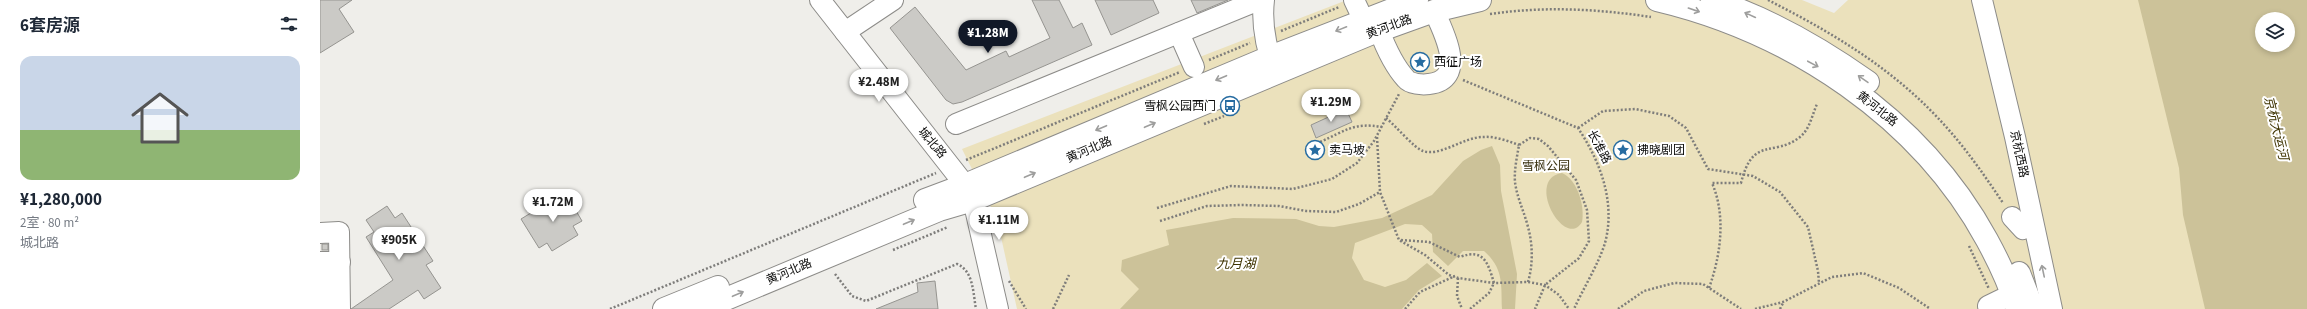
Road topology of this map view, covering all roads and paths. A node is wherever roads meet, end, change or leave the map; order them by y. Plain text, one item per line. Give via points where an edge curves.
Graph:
1 (820, 0) edge
2 (893, 0) edge
3 (1259, 0) edge
4 (1264, 0) edge
5 (1712, 0) edge
6 (1768, 0) edge
7 (1982, 0) edge
8 (1426, 6) edge
9 (1484, 7) edge
10 (1656, 9) edge
11 (1364, 17) edge
12 (845, 32) junction
13 (1179, 33) junction
14 (1270, 55) junction
15 (1194, 67) junction
16 (1448, 73) junction
17 (1406, 80) junction
18 (1816, 104) dead end
19 (1229, 114) dead end
20 (1386, 118) junction
21 (956, 124) dead end
22 (1200, 124) dead end
23 (1382, 127) junction
24 (1578, 128) junction
25 (1377, 136) junction
26 (1320, 142) dead end
27 (1519, 145) junction
28 (951, 166) junction
29 (1743, 174) junction
30 (969, 192) junction
31 (1380, 192) junction
32 (1157, 208) dead end
33 (2012, 217) joint
34 (2032, 219) junction
35 (1160, 221) dead end
36 (951, 226) dead end
37 (320, 233) edge
38 (1399, 240) junction
39 (1966, 241) dead end
40 (885, 253) dead end
41 (340, 262) junction
42 (843, 271) dead end
43 (835, 274) junction
44 (1069, 275) dead end
45 (831, 276) dead end
46 (1456, 277) junction
47 (1527, 282) junction
48 (1496, 283) junction
49 (1819, 283) junction
50 (1545, 285) junction
51 (1709, 288) junction
52 (2008, 300) edge
53 (1783, 302) junction
54 (1929, 308) edge
55 (322, 309) edge
56 (340, 309) edge
57 (610, 309) edge
58 (664, 309) edge
59 (702, 309) edge
60 (976, 309) edge
61 (998, 309) edge
62 (1052, 309) edge
63 (1405, 309) edge
64 (1462, 309) edge
65 (1470, 309) edge
66 (1535, 309) edge
67 (1569, 309) edge
68 (1574, 309) edge
69 (1618, 309) edge
70 (1741, 309) edge
71 (1755, 309) edge
72 (1780, 309) edge
73 (2034, 309) edge
74 (2052, 309) edge

1 - 12 street, 城北路
2 - 12 street
3 - 13 street
4 - 14 street via 1262,19
52 -> 5 main road, 黄河北路 via 2004,242 1966,180 1900,107 1830,56 1801,39 1733,7
6 - 33 path via 1854,48 1892,76 1936,116 1969,154
7 - 34 street, 京杭西路
8 - 9 main road, 黄河北路
8 - 11 main road, 黄河北路
8 - 16 street via 1450,49 1451,62
9 - 10 path
10 -> 52 main road, 黄河北路 via 1715,17 1759,36 1822,69 1871,102 1918,144 1958,192 1984,234
11 - 14 main road, 黄河北路
11 - 14 path
11 - 17 street
12 - 28 street, 城北路
13 - 15 street
13 - 21 street
14 - 15 path
14 - 30 main road, 黄河北路
15 - 28 path
16 - 17 street via 1437,83 1422,85
16 - 24 path, 长淮路
17 - 20 path
18 - 29 path via 1808,128 1800,137 1785,144 1765,148 1752,156
19 - 22 path
20 - 23 path
20 - 27 path via 1423,151 1434,152 1468,139 1482,137 1492,137
23 - 25 path
23 - 26 path via 1364,124
24 - 29 path via 1603,111 1635,109 1669,116 1686,128 1708,169
24 - 68 path, 长淮路 via 1602,172 1608,204 1605,242
25 - 31 path
25 - 32 path via 1357,162 1332,179 1293,189 1231,186
27 - 47 path via 1515,182 1530,240 1532,268
27 - 50 path via 1530,138 1539,139 1548,146 1576,180 1587,210 1589,241 1579,258
28 - 30 street, 城北路
28 - 57 path
29 - 49 path via 1753,176 1780,192 1808,227
29 - 51 path via 1741,183 1712,183 1718,198 1721,218 1715,270
30 - 58 main road, 黄河北路 via 929,198
59 -> 30 main road, 黄河北路 via 939,210
30 - 61 street, 城北路
31 - 35 path via 1359,204 1336,212 1242,204 1207,206
31 - 38 path
33 - 34 street via 2023,229 2028,227
74 -> 34 street, 京杭西路
36 - 40 path
37 - 41 street via 339,232
38 - 46 path via 1425,255 1449,275
38 - 48 path via 1429,242 1460,257 1471,253 1480,256 1486,261
39 - 52 path
41 - 55 street via 321,262
41 - 56 street
42 - 43 path
43 - 45 path
43 - 60 path via 852,296 866,301 957,264 963,266 970,276
44 - 62 path
46 - 48 path
46 - 63 path via 1420,292
46 - 64 path
47 - 48 path
47 - 50 path
48 - 65 path via 1490,293
49 - 53 path
49 - 54 path via 1832,277 1863,273 1899,288
50 - 66 path
50 - 67 path via 1559,296
51 - 69 path via 1702,284 1674,283 1644,291
51 - 70 path
52 - 73 main road, 黄河北路
53 - 71 path
53 - 72 path

